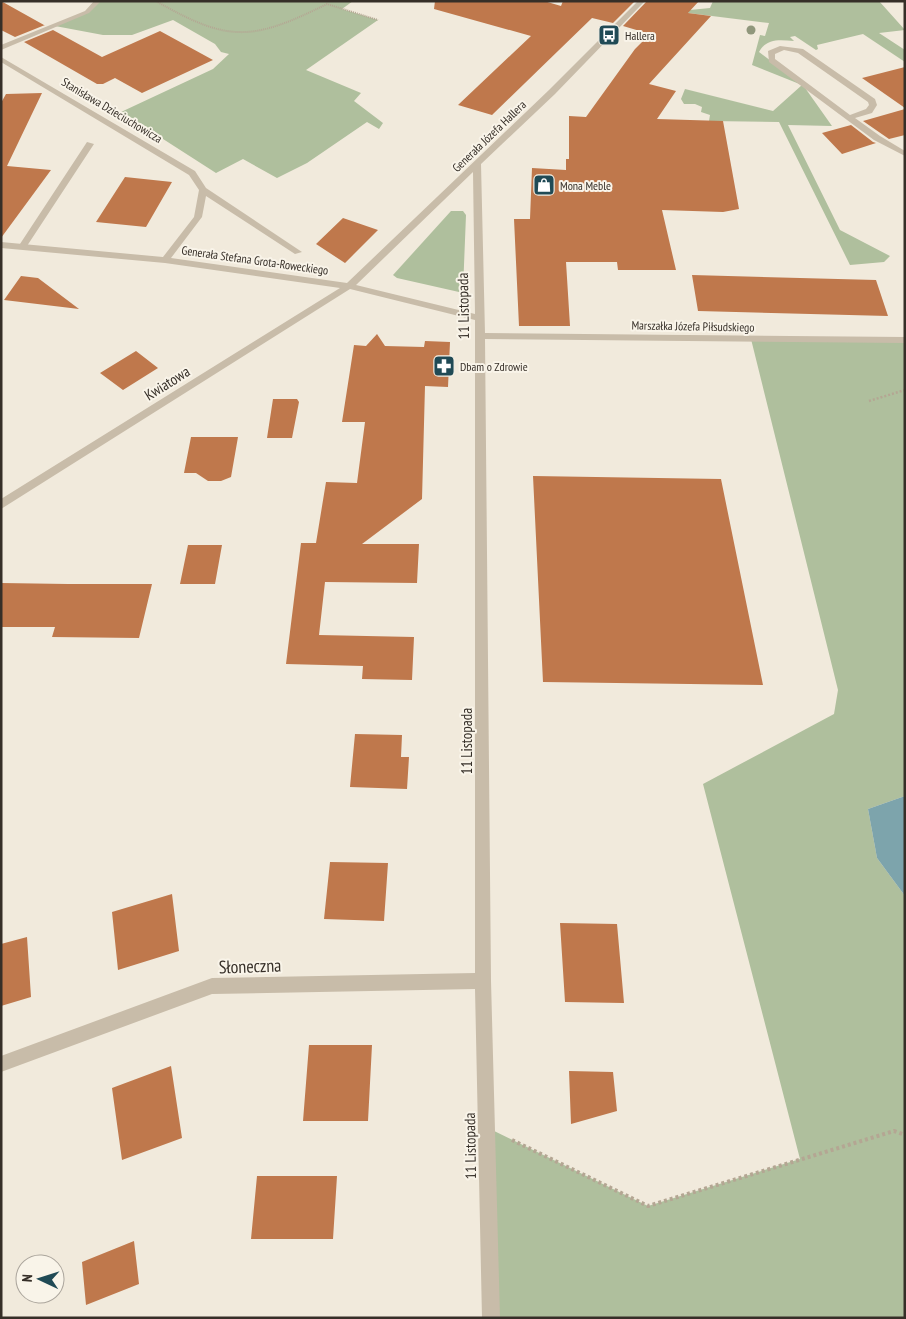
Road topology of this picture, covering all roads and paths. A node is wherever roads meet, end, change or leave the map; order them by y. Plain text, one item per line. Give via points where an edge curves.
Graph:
1 (98, 1) edge
2 (156, 1) edge
3 (642, 1) edge
4 (378, 20) dead end
5 (1, 48) edge
6 (1, 59) edge
7 (851, 118) junction
8 (90, 144) dead end
9 (905, 154) edge
10 (477, 163) junction
11 (203, 190) junction
12 (1, 245) edge
13 (22, 247) junction
14 (298, 252) dead end
15 (165, 260) junction
16 (349, 286) junction
17 (480, 318) junction
18 (480, 336) junction
19 (905, 340) edge
20 (905, 390) edge
21 (869, 400) dead end
22 (1, 505) edge
23 (483, 981) junction
24 (1, 1064) edge
25 (486, 1127) junction
26 (905, 1135) edge
27 (491, 1318) edge

1 - 5 street via 87,12
2 - 4 path via 204,26 222,31 266,30 285,25 327,4
3 - 10 street, Generała Józefa Hallera
6 - 11 street, Stanisława Dzieciuchowicza via 192,173
7 - 7 street via 772,60 770,54 783,48 800,51 872,101 869,111
7 - 9 street
8 - 13 street
10 - 16 street, Generała Józefa Hallera
10 - 17 street, 11 Listopada
11 - 14 street, Stanisława Dzieciuchowicza
11 - 15 street via 198,217
12 - 13 street, Generała Stefana Grota-Roweckiego
13 - 15 street, Generała Stefana Grota-Roweckiego
15 - 16 street, Generała Stefana Grota-Roweckiego
16 - 17 street, Generała Stefana Grota-Roweckiego
16 - 22 street, Kwiatowa
17 - 18 street, 11 Listopada
18 - 19 street, Marszałka Józefa Piłsudskiego
18 - 23 street, 11 Listopada
20 - 21 path
23 - 24 street, Słoneczna via 212,986
23 - 25 street, 11 Listopada
25 - 26 path via 648,1206 894,1131
25 - 27 street, 11 Listopada

